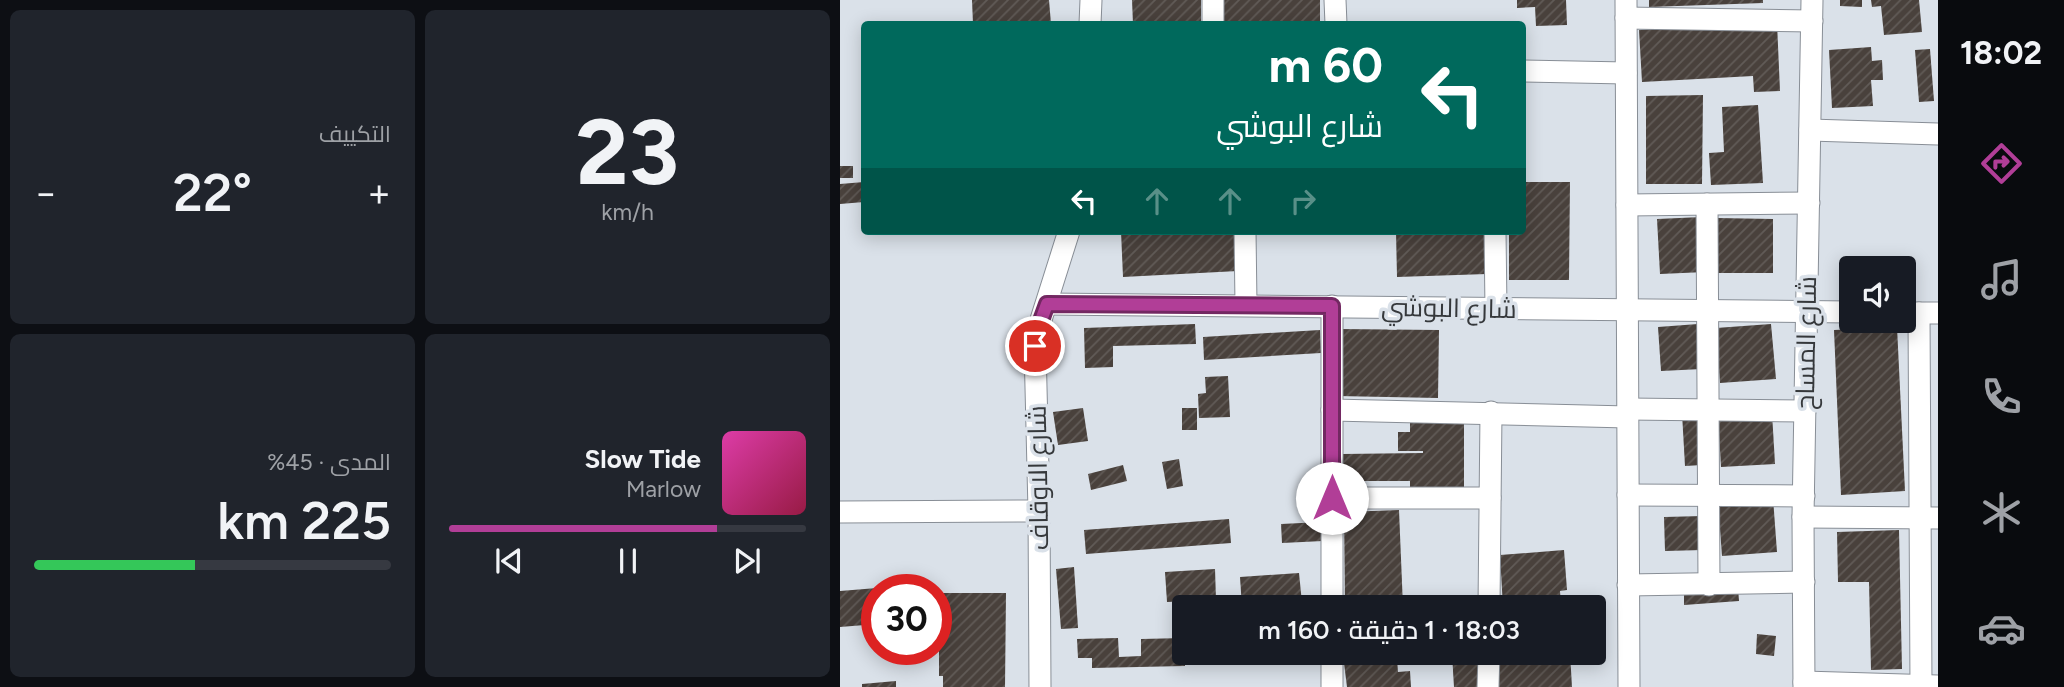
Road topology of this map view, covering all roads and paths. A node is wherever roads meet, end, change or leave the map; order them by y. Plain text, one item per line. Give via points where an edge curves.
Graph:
1 (1091, 0) edge
2 (1213, 0) edge
3 (1335, 0) edge
4 (1626, 9) edge
5 (1812, 10) edge
6 (1090, 21) edge
7 (1213, 21) edge
8 (1336, 21) edge
9 (1526, 71) edge
10 (1626, 73) junction
11 (1810, 130) junction
12 (1938, 134) edge
13 (1809, 203) junction
14 (1707, 204) junction
15 (1627, 205) junction
16 (1068, 235) edge
17 (1244, 235) edge
18 (1495, 235) edge
19 (1047, 304) junction
20 (1246, 304) junction
21 (1332, 306) junction
22 (1496, 309) junction
23 (1627, 311) junction
24 (1706, 311) junction
25 (1807, 312) junction
26 (1839, 312) edge
27 (1920, 313) edge
28 (1332, 410) junction
29 (1707, 410) junction
30 (1805, 411) junction
31 (1491, 412) junction
32 (1628, 413) junction
33 (1929, 431) edge
34 (1628, 495) junction
35 (1709, 496) junction
36 (1332, 498) junction
37 (1490, 498) junction
38 (1803, 507) junction
39 (1039, 511) junction
40 (840, 512) edge
41 (1929, 518) edge
42 (1804, 582) junction
43 (1628, 585) junction
44 (1709, 585) junction
45 (1332, 595) edge
46 (1489, 595) edge
47 (1930, 606) edge
48 (1332, 665) edge
49 (1489, 665) edge
50 (1804, 685) edge
51 (1040, 687) edge
52 (1332, 687) edge
53 (1489, 687) edge
54 (1629, 687) edge
55 (1927, 687) edge

1 - 6 street
2 - 7 street
3 - 8 street
4 - 5 street
4 - 10 street
5 - 11 street, شارع المساح
9 - 10 street
10 - 15 street
11 - 12 street
11 - 13 street, شارع المساح
13 - 14 street
13 - 25 street, شارع المساح
14 - 15 street
14 - 24 street
15 - 23 street
16 - 19 street, شارع الاوقاف
17 - 20 street
18 - 22 street
19 - 20 street, شارع البوشي
19 - 39 street, شارع الاوقاف via 1035,346
20 - 21 street, شارع البوشي
21 - 22 street, شارع البوشي
21 - 28 street
22 - 23 street, شارع البوشي
23 - 24 street, شارع البوشي
23 - 32 street
24 - 25 street, شارع البوشي
24 - 29 street
25 - 26 street, شارع البوشي
25 - 30 street, شارع المساح
27 - 33 street
28 - 31 street
28 - 36 street
29 - 30 street
29 - 32 street
29 - 35 street
30 - 38 street, شارع المساح
31 - 32 street
31 - 37 street
32 - 34 street
33 - 41 street
34 - 35 street
34 - 43 street
35 - 38 street
35 - 44 street
36 - 37 street
36 - 45 street
37 - 46 street
38 - 41 street
38 - 42 street, شارع المساح
39 - 40 street
39 - 51 street, شارع الاوقاف
41 - 47 street
42 - 44 street
42 - 50 street, شارع المساح
43 - 44 street
43 - 54 street
47 - 55 street
48 - 52 street
49 - 53 street
50 - 55 street

